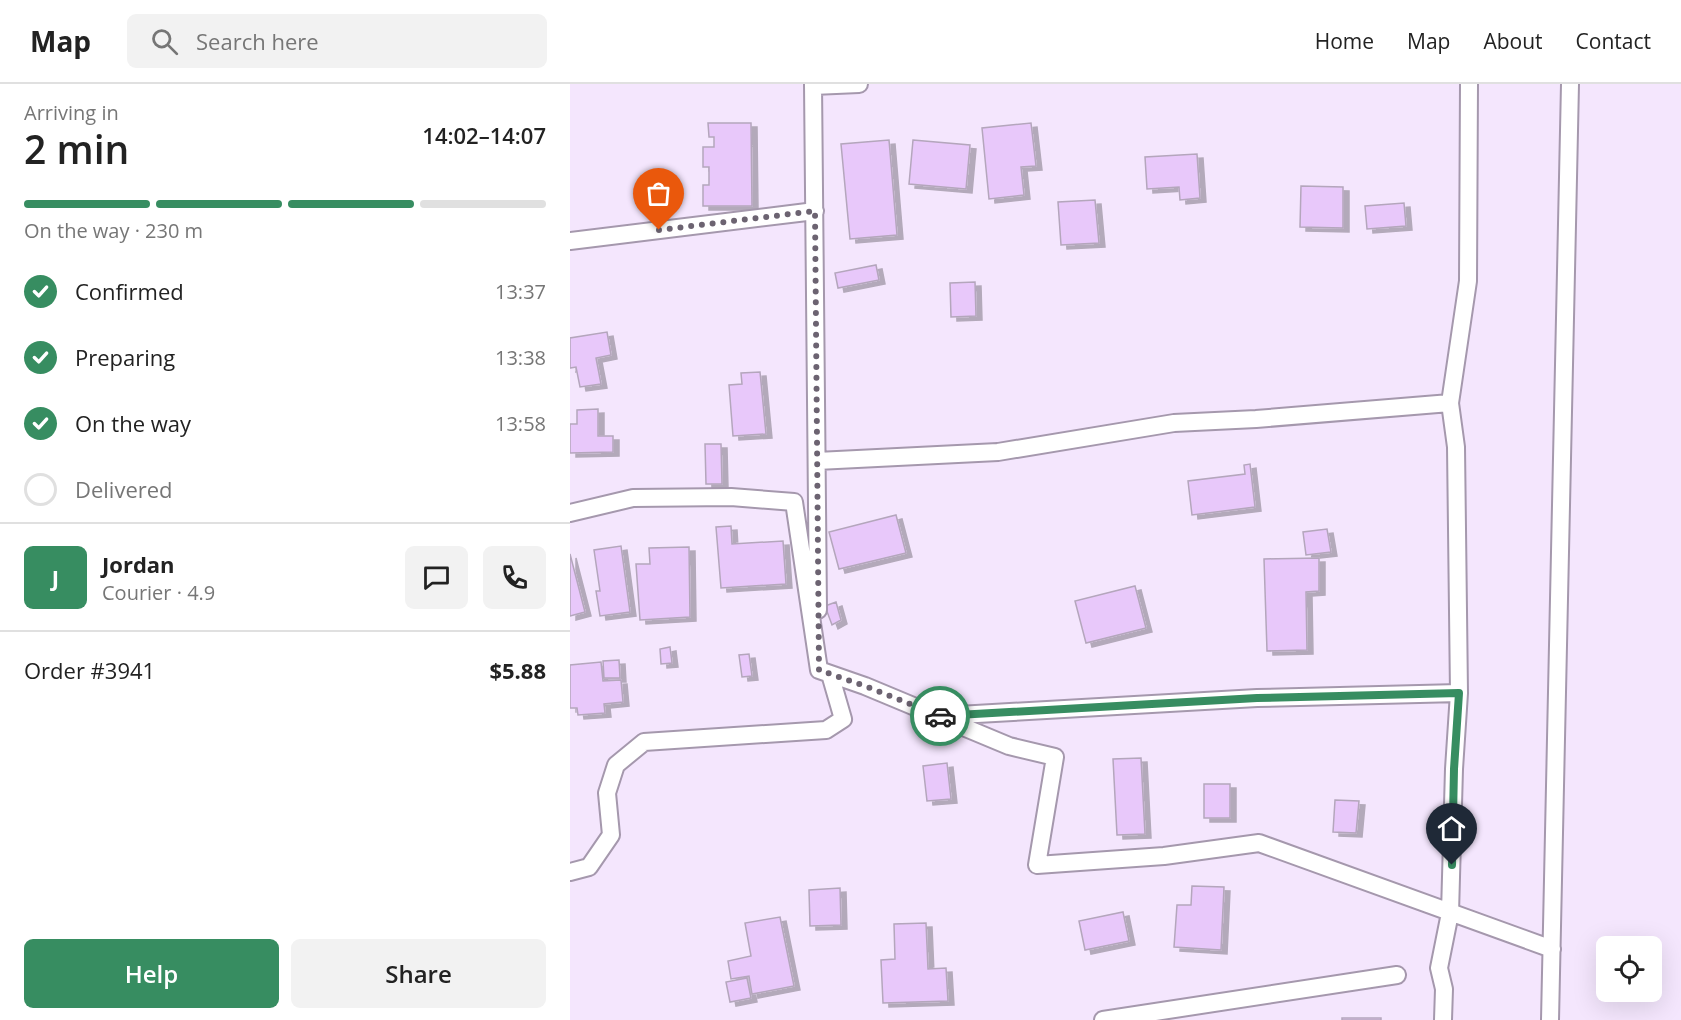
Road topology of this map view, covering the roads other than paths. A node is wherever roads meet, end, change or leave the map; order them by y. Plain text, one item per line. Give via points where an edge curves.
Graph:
1 (859, 84) edge
2 (1469, 84) edge
3 (1570, 84) edge
4 (813, 85) edge
5 (815, 211) junction
6 (570, 241) edge
7 (1449, 403) junction
8 (817, 461) junction
9 (570, 513) edge
10 (824, 672) junction
11 (1459, 693) junction
12 (937, 716) junction
13 (570, 872) edge
14 (1450, 913) junction
15 (1552, 949) junction
16 (1397, 975) dead end
17 (1103, 1020) edge
18 (1443, 1020) edge
19 (1550, 1020) edge

1 - 4 street
2 - 7 street via 1468,281
3 - 15 street
4 - 5 street
5 - 6 street
5 - 8 street
7 - 8 street via 1174,423 998,452
7 - 11 street via 1456,447
8 - 10 street
9 - 10 street via 633,498 731,497 794,502
10 - 12 street
10 - 13 street via 843,719 826,730 644,742 616,765 607,793 611,836 589,867
11 - 12 street via 1257,698
11 - 14 street
12 - 14 street via 1009,746 1055,757 1037,865 1164,856 1259,843
14 - 15 street
14 - 18 street via 1438,968 1444,989
15 - 19 street
16 - 17 street

